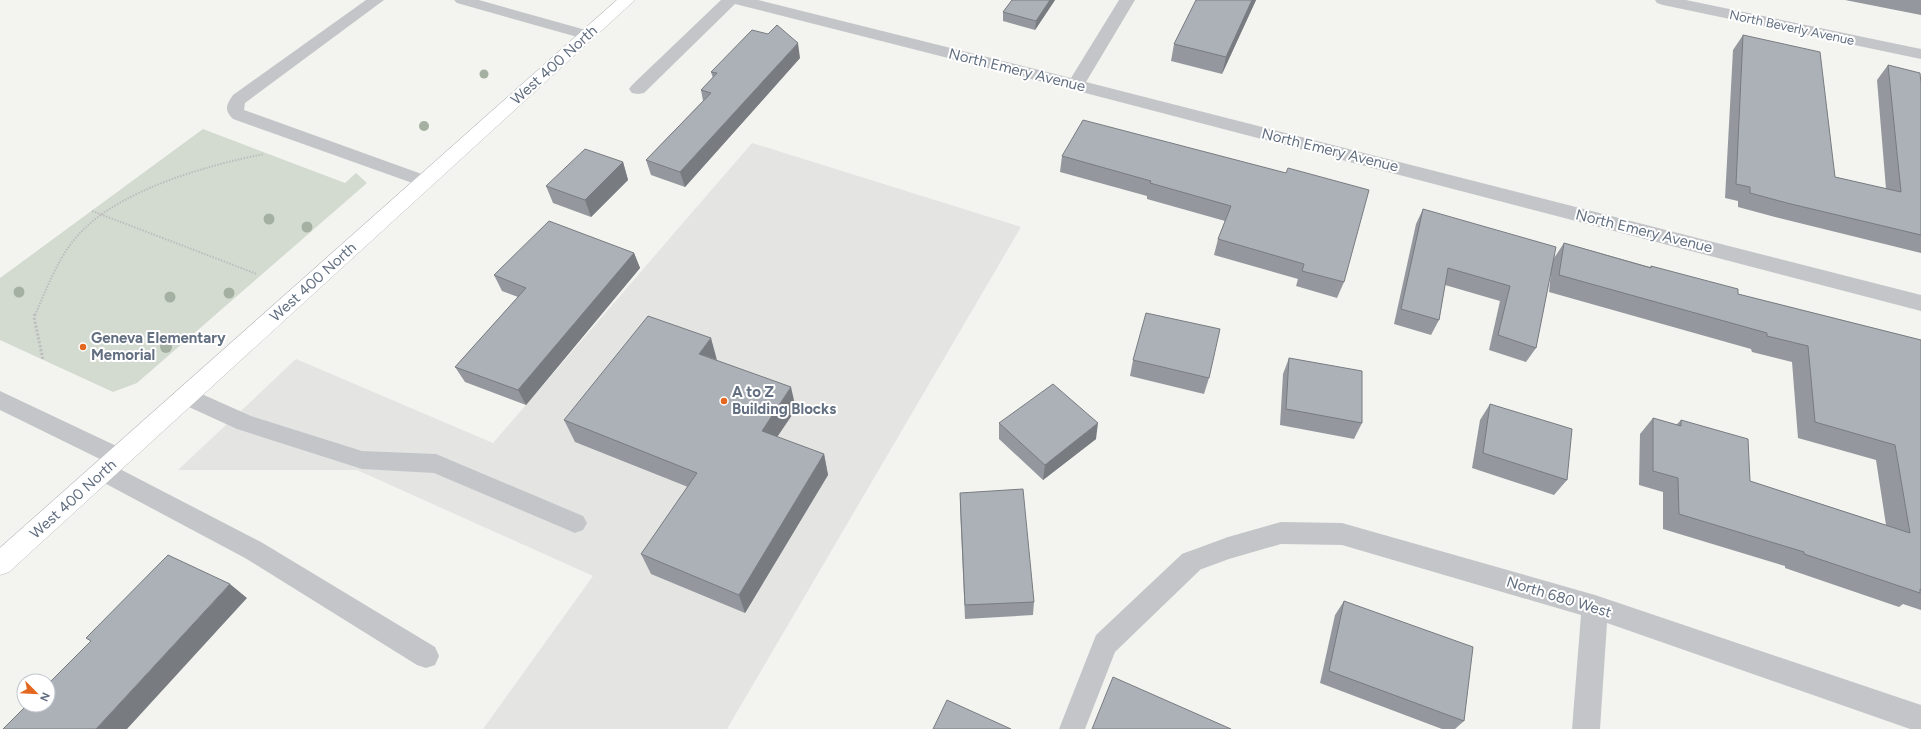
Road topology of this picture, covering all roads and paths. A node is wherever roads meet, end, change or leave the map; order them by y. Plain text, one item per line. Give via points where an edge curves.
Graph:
1 (376, 0) edge
2 (462, 0) edge
3 (627, 0) edge
4 (730, 0) edge
5 (739, 0) edge
6 (1127, 0) edge
7 (1663, 0) edge
8 (588, 35) junction
9 (1921, 54) edge
10 (1076, 85) junction
11 (638, 89) dead end
12 (266, 154) dead end
13 (424, 181) junction
14 (92, 211) dead end
15 (101, 214) junction
16 (257, 274) dead end
17 (1921, 303) edge
18 (44, 360) dead end
19 (186, 396) junction
20 (0, 400) edge
21 (111, 464) junction
22 (575, 524) dead end
23 (1191, 562) joint
24 (0, 564) edge
25 (1595, 607) junction
26 (426, 656) dead end
27 (1921, 719) edge
28 (1072, 729) edge
29 (1586, 729) edge

1 - 13 lane via 239,99 235,111 239,115
2 - 8 lane
3 - 8 main road, West 400 North
4 - 11 street
5 - 10 street, North Emery Avenue
6 - 10 street
7 - 9 street, North Beverly Avenue
8 - 13 main road, West 400 North
10 - 17 street, North Emery Avenue
12 - 15 path via 227,161 156,186
13 - 19 main road, West 400 North
14 - 15 path
15 - 16 path
15 - 18 path via 82,231 58,263 34,316
19 - 21 main road, West 400 North
19 - 22 lane via 251,425 362,460 436,464
20 - 21 lane
21 - 24 main road, West 400 North
21 - 26 lane
23 - 25 street, North 680 West via 1281,533 1342,534
23 - 28 lane via 1105,644
25 - 27 street, North 680 West
25 - 29 street

